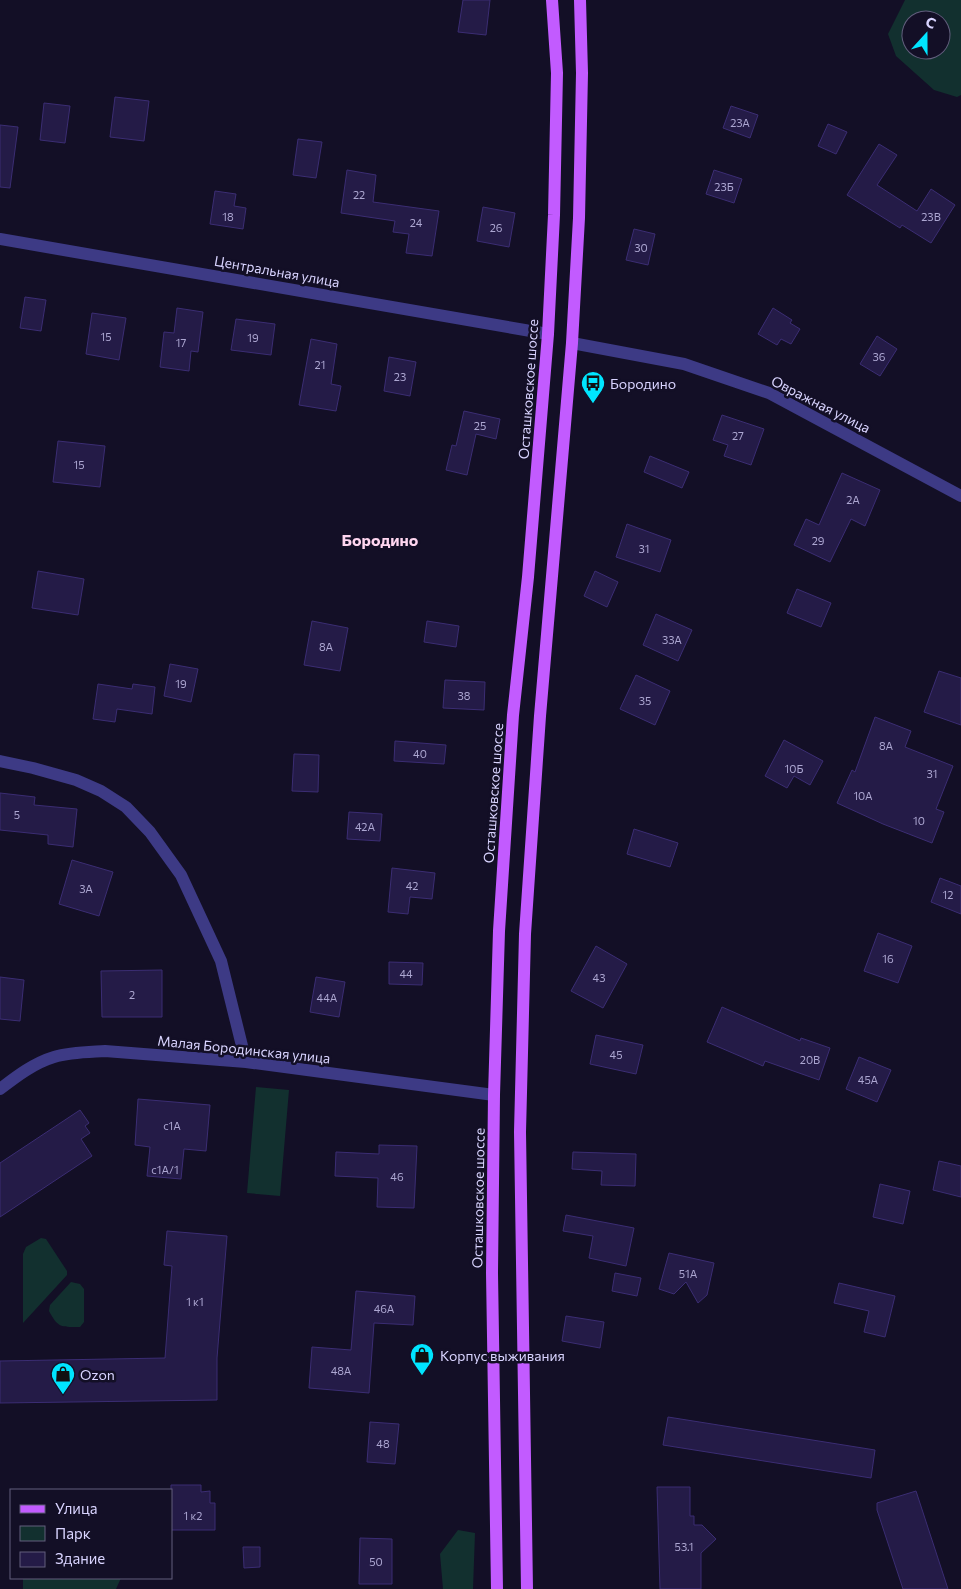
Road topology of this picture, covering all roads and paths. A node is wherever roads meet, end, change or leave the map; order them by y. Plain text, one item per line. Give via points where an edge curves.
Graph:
1 (552, 0) edge
2 (580, 0) edge
3 (0, 239) edge
4 (548, 334) junction
5 (572, 343) junction
6 (961, 496) edge
7 (0, 762) edge
8 (246, 1062) junction
9 (0, 1089) edge
10 (494, 1095) junction
11 (497, 1589) edge
12 (527, 1589) edge

1 - 4 main road, Осташковское шоссе via 556,73
2 - 5 main road via 579,218
3 - 4 street, Центральная улица
4 - 10 main road, Осташковское шоссе via 513,725 499,931
5 - 6 street, Овражная улица via 684,364 770,393
5 - 12 main road via 525,934 520,1132
7 - 8 street via 76,780 102,791 126,806 150,832 181,875 221,961
8 - 9 street, Малая Бородинская улица via 85,1052 55,1056 28,1068
8 - 10 street, Малая Бородинская улица
10 - 11 main road, Осташковское шоссе via 492,1274

